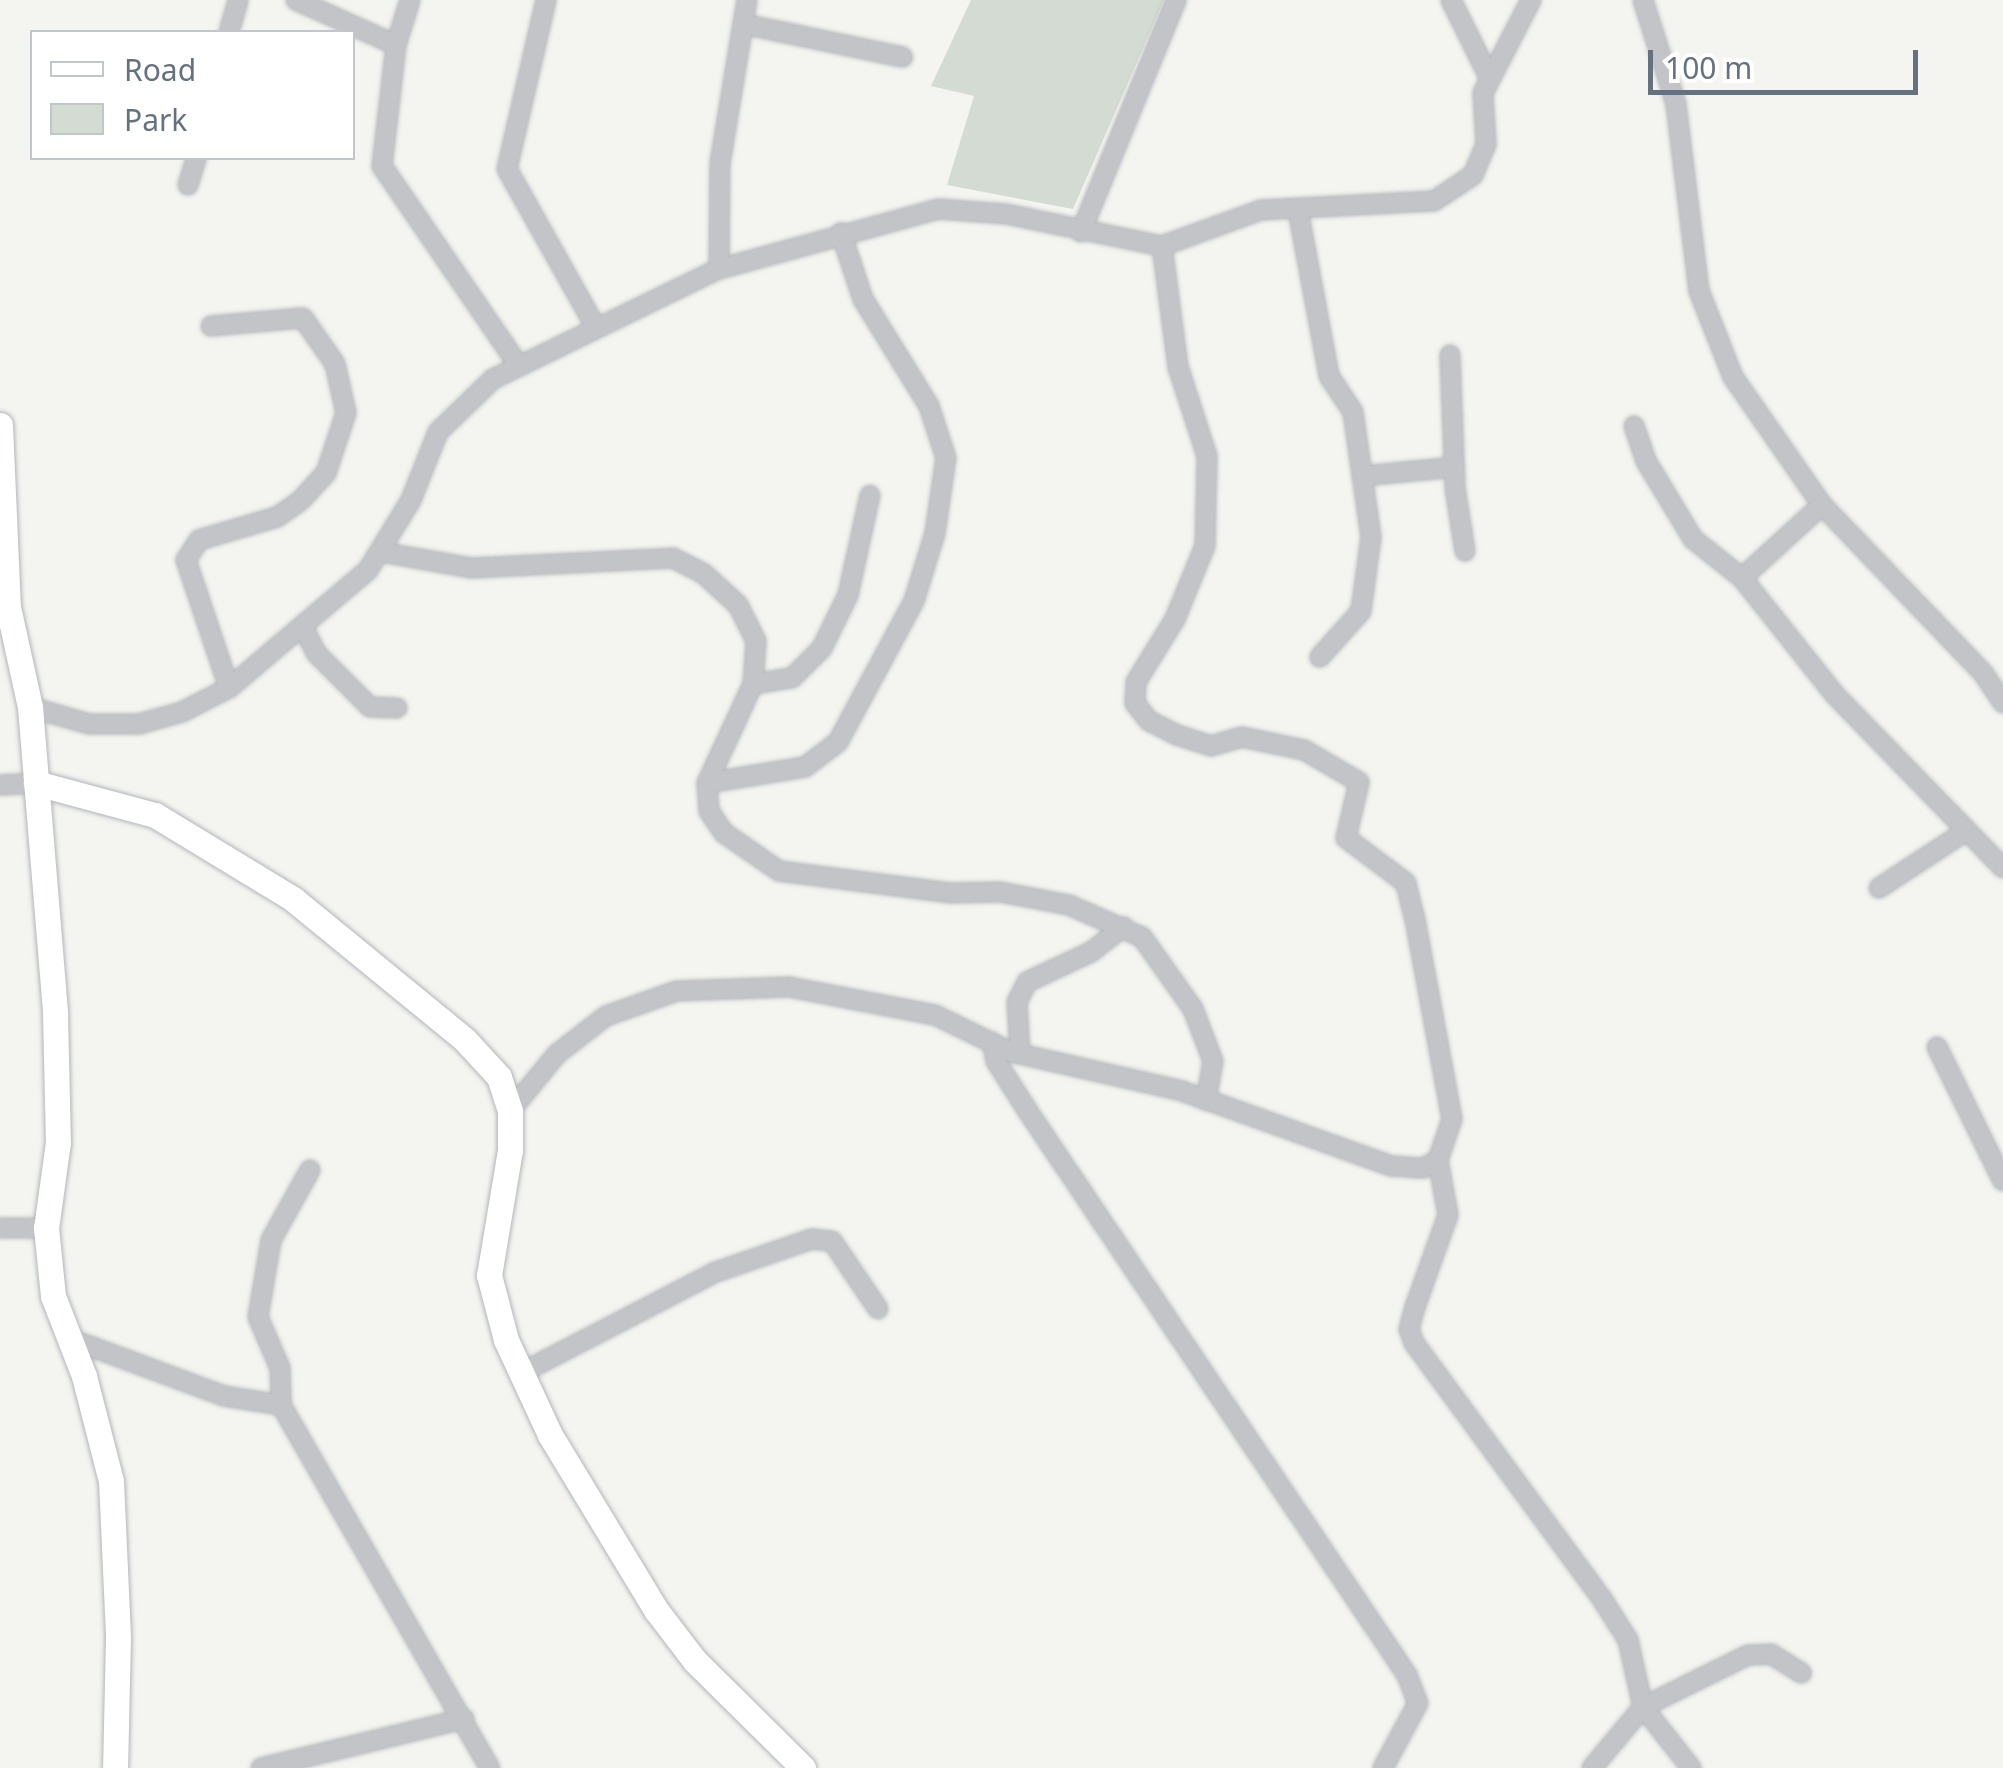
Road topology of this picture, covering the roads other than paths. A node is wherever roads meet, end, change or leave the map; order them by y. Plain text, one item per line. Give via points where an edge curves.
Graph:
1 (238, 0) edge
2 (296, 0) edge
3 (410, 0) edge
4 (546, 0) edge
5 (747, 0) edge
6 (1176, 0) edge
7 (1451, 0) edge
8 (1530, 0) edge
9 (1643, 0) edge
10 (743, 24) junction
11 (230, 30) edge
12 (396, 45) junction
13 (903, 57) dead end
14 (1490, 78) junction
15 (195, 160) edge
16 (188, 185) dead end
17 (1298, 210) junction
18 (840, 232) junction
19 (1082, 232) junction
20 (1162, 246) junction
21 (720, 269) junction
22 (211, 326) dead end
23 (594, 326) junction
24 (1450, 355) dead end
25 (518, 366) junction
26 (0, 425) edge
27 (1634, 426) dead end
28 (1456, 467) junction
29 (1362, 476) junction
30 (870, 495) dead end
31 (1822, 505) junction
32 (1465, 551) dead end
33 (381, 552) junction
34 (1742, 578) junction
35 (303, 626) junction
36 (1320, 658) dead end
37 (752, 684) junction
38 (228, 688) junction
39 (2003, 703) edge
40 (30, 706) junction
41 (397, 708) dead end
42 (707, 782) junction
43 (36, 783) junction
44 (0, 785) edge
45 (1966, 831) junction
46 (2003, 868) edge
47 (1880, 888) dead end
48 (1123, 927) junction
49 (992, 1042) junction
50 (1937, 1046) dead end
51 (1020, 1054) junction
52 (1206, 1100) junction
53 (510, 1112) junction
54 (1438, 1160) junction
55 (310, 1170) dead end
56 (2003, 1181) edge
57 (0, 1228) edge
58 (46, 1228) junction
59 (878, 1309) dead end
60 (68, 1338) junction
61 (522, 1374) junction
62 (282, 1404) junction
63 (1801, 1672) dead end
64 (1643, 1707) junction
65 (464, 1720) junction
66 (115, 1768) edge
67 (261, 1768) edge
68 (490, 1768) edge
69 (803, 1768) edge
70 (1383, 1768) edge
71 (1592, 1768) edge
72 (1691, 1768) edge

1 - 11 street
2 - 12 street
3 - 12 street
4 - 23 street via 506,169
5 - 10 street
6 - 19 street
7 - 14 street
8 - 14 street
9 - 31 street via 1676,104 1699,291 1733,377
10 - 13 street
10 - 21 street via 720,163
12 - 25 street via 382,166
14 - 17 street via 1483,93 1486,144 1473,175 1434,201
15 - 16 street
17 - 20 street via 1261,210
17 - 29 street via 1329,376 1352,412
18 - 19 street via 938,210 1006,214
18 - 21 street
18 - 42 street via 863,299 928,406 946,458 935,533 914,601 838,742 805,767
19 - 20 street
20 - 54 street via 1178,367 1207,456 1205,546 1175,619 1136,682 1135,703 1149,721 1176,735 1211,746 1242,737 1304,750 1359,782 1346,838 1406,884 1415,920 1452,1119
21 - 23 street
22 - 38 street via 303,318 334,364 346,414 326,473 300,501 277,517 199,540 186,560
23 - 25 street
24 - 28 street
25 - 33 street via 493,379 438,432 412,500
26 - 40 street via 8,607
27 - 34 street via 1646,462 1693,539
28 - 29 street
28 - 32 street
29 - 36 street via 1371,537 1369,590 1361,611
30 - 37 street via 848,595 822,648 792,678
31 - 34 street
31 - 39 street via 1983,672
33 - 35 street
33 - 37 street via 472,568 673,558 704,574 738,605 756,641
34 - 45 street via 1834,695
35 - 38 street
35 - 41 street via 316,653 370,707
37 - 42 street
38 - 40 street via 182,712 138,724 89,724
40 - 43 street
42 - 48 street via 708,812 724,833 779,871 911,889 1000,892 1069,905
43 - 44 street
43 - 53 street via 156,815 293,899 464,1040 499,1078
43 - 58 street via 58,1142
45 - 46 street
45 - 47 street
48 - 51 street via 1090,952 1027,982 1017,1002
48 - 52 street via 1166,964 1193,1008 1213,1061
49 - 51 street
49 - 53 street via 935,1015 822,992 678,991 606,1016 557,1054
49 - 70 street via 996,1061 1029,1113 1407,1675 1418,1703
50 - 56 street
51 - 52 street
52 - 54 street via 1392,1166 1423,1168
53 - 61 street via 489,1274
54 - 64 street via 1448,1215 1414,1307 1414,1343 1619,1626
55 - 62 street via 270,1240 258,1318 280,1368
57 - 58 street
58 - 60 street via 53,1296
59 - 61 street via 832,1241 812,1239 716,1272
60 - 62 street via 224,1396
60 - 66 street via 111,1480
61 - 69 street via 550,1435 656,1610 696,1661
62 - 65 street
63 - 64 street via 1771,1654 1748,1655
64 - 71 street
64 - 72 street
65 - 67 street
65 - 68 street

